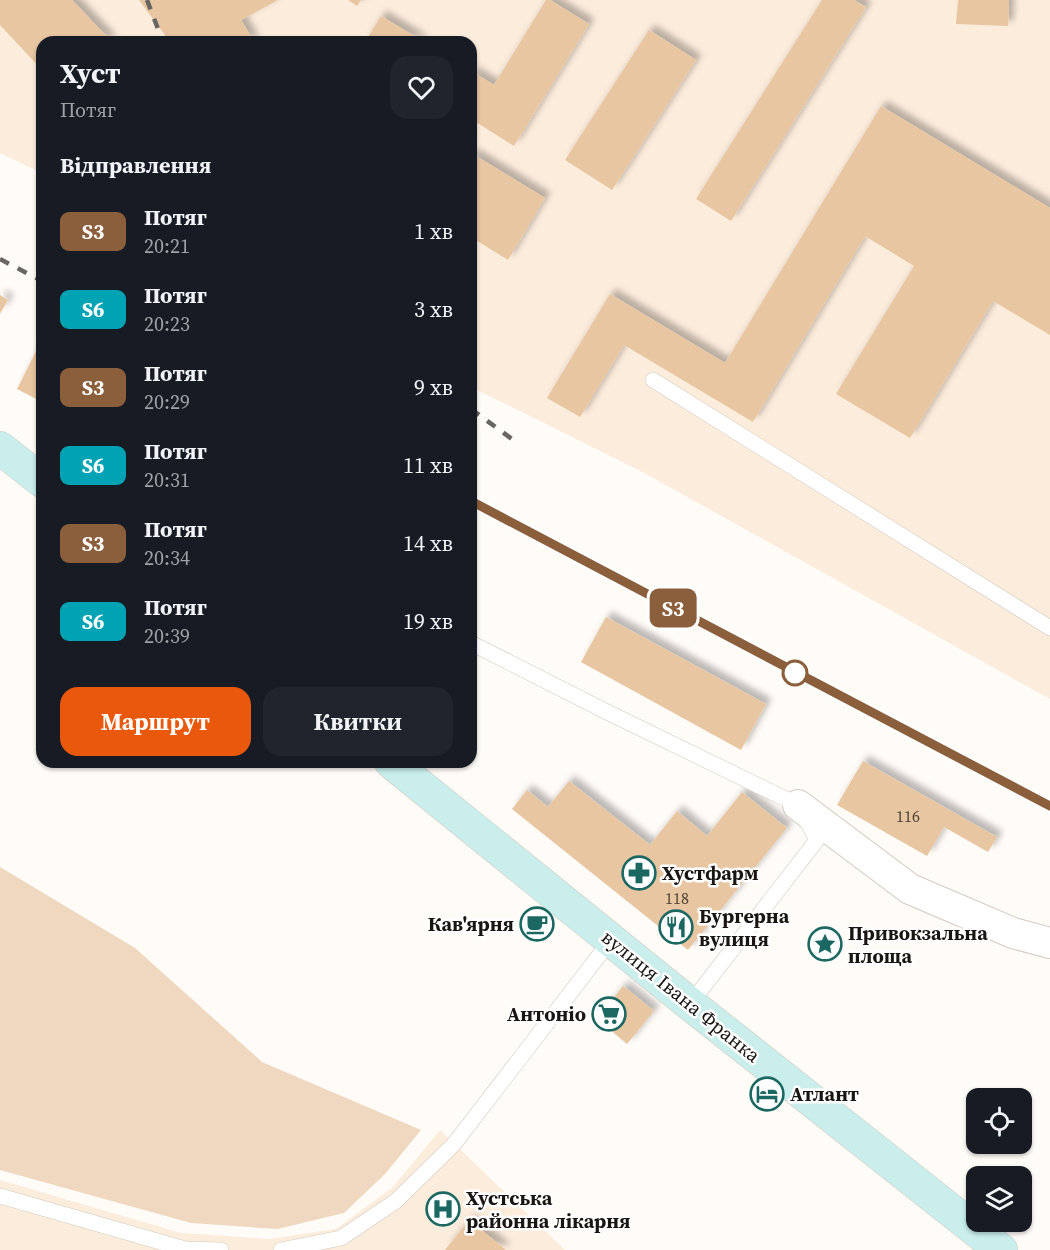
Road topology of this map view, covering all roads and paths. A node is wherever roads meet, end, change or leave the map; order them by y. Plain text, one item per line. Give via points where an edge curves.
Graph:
1 (653, 380) dead end
2 (0, 448) edge
3 (36, 476) edge
4 (1050, 628) edge
5 (477, 646) edge
6 (398, 768) edge
7 (798, 805) junction
8 (611, 940) junction
9 (1050, 943) edge
10 (690, 1004) junction
11 (0, 1196) edge
12 (184, 1249) edge
13 (221, 1250) edge
14 (281, 1250) edge
15 (1001, 1250) edge

1 - 4 lane
2 - 3 main road
5 - 7 lane
6 - 8 main road, вулиця Івана Франка
7 - 9 street via 910,889 1013,933
7 - 10 lane via 817,840
8 - 10 main road, вулиця Івана Франка
8 - 14 lane via 454,1144 396,1201 341,1238
10 - 15 main road, вулиця Івана Франка
11 - 12 lane
12 - 13 lane

